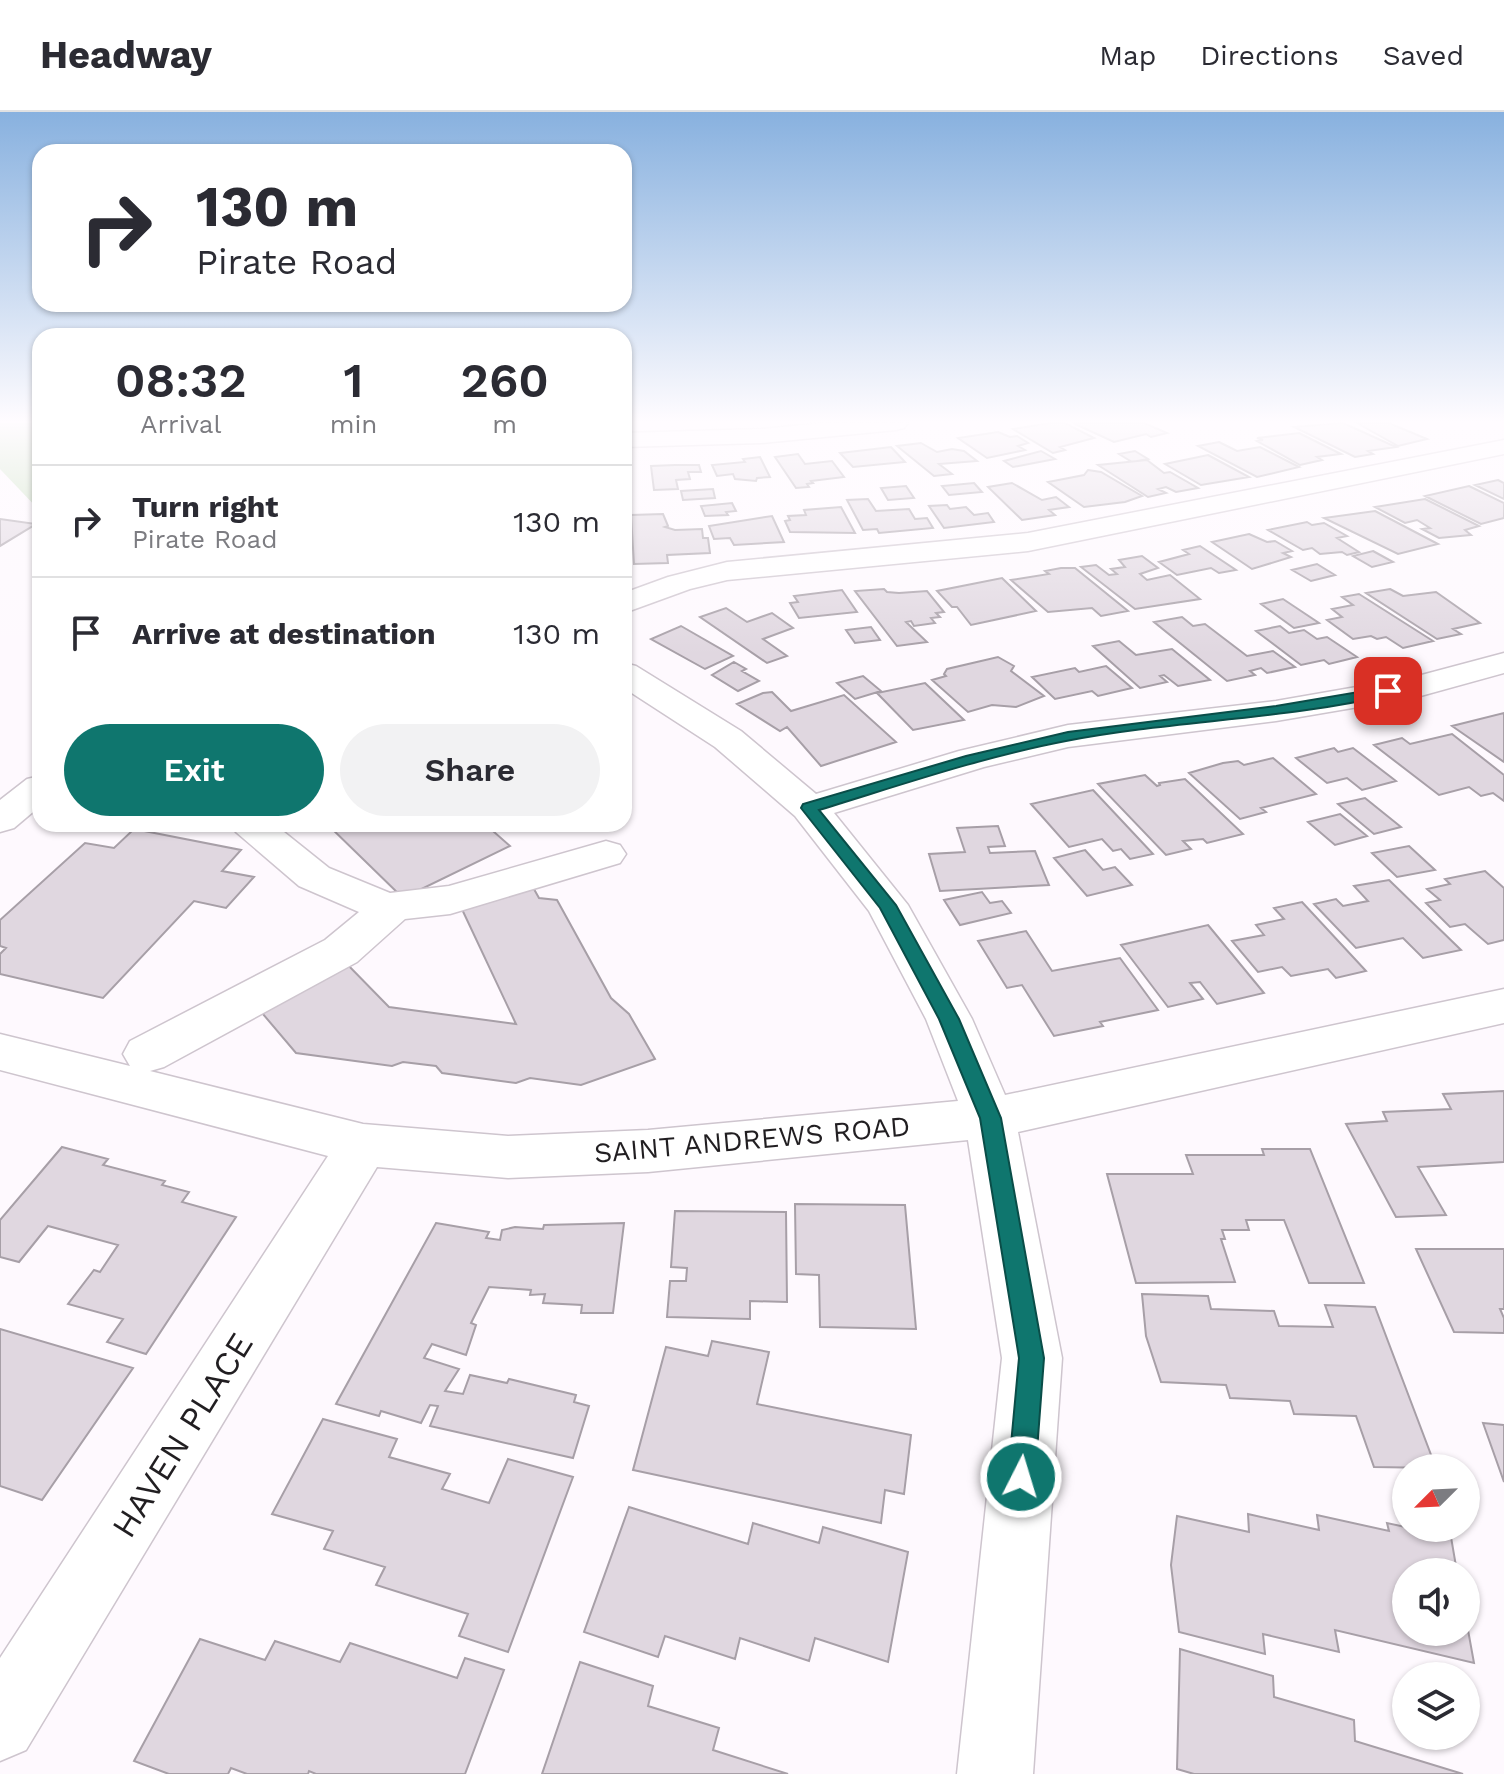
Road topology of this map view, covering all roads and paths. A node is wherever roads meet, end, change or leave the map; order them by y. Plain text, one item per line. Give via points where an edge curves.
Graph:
1 (1236, 501) edge
2 (632, 601) edge
3 (1504, 663) edge
4 (632, 678) edge
5 (32, 794) edge
6 (809, 808) junction
7 (0, 820) edge
8 (260, 832) edge
9 (606, 854) dead end
10 (393, 906) junction
11 (1504, 1006) edge
12 (0, 1052) edge
13 (147, 1054) dead end
14 (990, 1118) junction
15 (363, 1145) junction
16 (0, 1724) edge
17 (995, 1774) edge

1 - 2 street via 1028,542 727,571
3 - 6 street via 1417,687 1068,736
4 - 6 street via 728,739
5 - 7 street
6 - 14 street via 887,905 949,1019
8 - 10 street via 314,877
9 - 10 street via 450,900
10 - 13 street via 341,951
11 - 14 street, SAINT ANDREWS ROAD
12 - 15 street, SAINT ANDREWS ROAD
14 - 15 street, SAINT ANDREWS ROAD via 508,1157
14 - 17 street via 1032,1358
15 - 16 street, HAVEN PLACE

